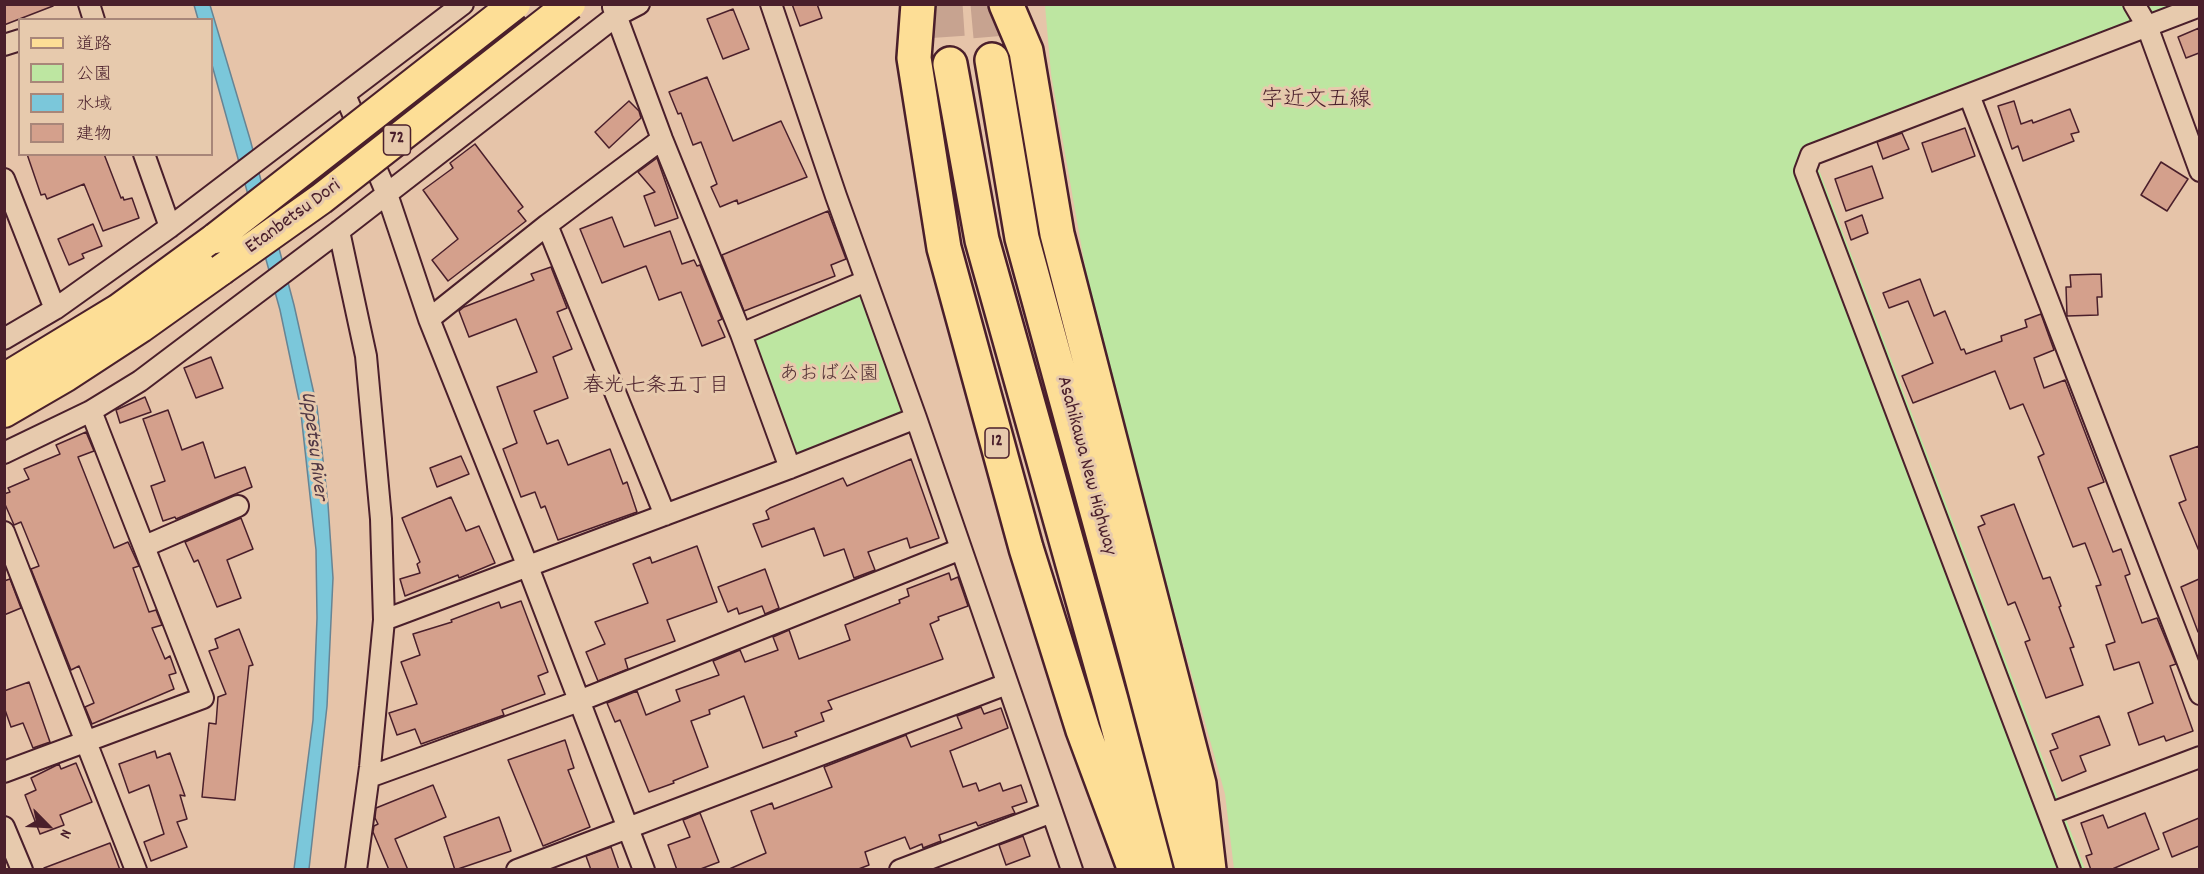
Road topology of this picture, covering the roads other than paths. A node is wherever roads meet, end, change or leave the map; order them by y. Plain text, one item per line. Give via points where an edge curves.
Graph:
1 (462, 4) edge
2 (515, 4) edge
3 (570, 4) edge
4 (639, 4) edge
5 (771, 4) edge
6 (918, 4) edge
7 (1006, 4) edge
8 (2134, 4) edge
9 (2199, 6) edge
10 (614, 10) edge
11 (2147, 26) junction
12 (992, 60) tunnel mouth
13 (950, 64) tunnel mouth
14 (345, 95) junction
15 (1969, 95) junction
16 (662, 140) junction
17 (145, 156) edge
18 (2199, 171) edge
19 (4, 179) edge
20 (387, 194) junction
21 (547, 225) junction
22 (170, 227) junction
23 (333, 236) junction
24 (866, 281) junction
25 (55, 309) junction
26 (429, 319) junction
27 (741, 334) junction
28 (4, 339) edge
29 (4, 379) edge
30 (91, 411) junction
31 (4, 412) edge
32 (916, 418) junction
33 (4, 453) edge
34 (790, 468) junction
35 (238, 506) dead end
36 (665, 515) junction
37 (4, 532) edge
38 (145, 546) junction
39 (961, 549) junction
40 (528, 567) junction
41 (384, 620) junction
42 (1007, 684) junction
43 (2199, 694) edge
44 (579, 701) junction
45 (87, 741) junction
46 (2199, 757) edge
47 (4, 772) edge
48 (369, 777) junction
49 (1052, 812) junction
50 (2049, 814) junction
51 (4, 827) edge
52 (627, 827) junction
53 (21, 870) edge
54 (136, 870) edge
55 (356, 870) edge
56 (517, 870) edge
57 (644, 870) edge
58 (900, 870) edge
59 (1072, 870) edge
60 (1135, 870) edge
61 (1156, 870) edge
62 (1192, 870) edge
63 (1209, 870) edge
64 (2070, 870) edge

1 - 14 street
2 - 29 main road, Etanbetsu Dori / 72, bridge via 216,238 119,309
3 - 31 main road, Etanbetsu Dori / 72, bridge via 321,199 141,327
4 - 10 street
5 - 24 street
6 - 60 highway, 12 via 914,58 944,248 1026,548 1083,730
7 - 63 highway via 1026,51 1057,234 1199,784
8 - 11 street
9 - 11 street
10 - 16 street
10 - 20 street
11 - 15 street
11 - 18 street
12 - 62 highway, Asahikawa New Highway via 1022,237
13 - 61 highway, Asahikawa New Highway / 12 via 982,240
14 - 20 street
14 - 22 street
15 - 43 street
15 - 50 street via 1811,155 1805,171
16 - 21 street
16 - 27 street
17 - 22 street
19 - 25 street
20 - 23 street
20 - 26 street
21 - 26 street
21 - 36 street
22 - 25 street
23 - 30 street via 140,381
23 - 41 street via 366,356 381,519
24 - 27 street
24 - 32 street
25 - 28 street
26 - 40 street
27 - 34 street
30 - 33 street
30 - 38 street
32 - 34 street
32 - 39 street
34 - 36 street
35 - 38 street
36 - 40 street
37 - 45 street
38 - 45 street via 203,698
39 - 42 street
39 - 44 street
40 - 41 street
40 - 44 street
41 - 48 street
42 - 49 street
42 - 52 street
44 - 48 street
44 - 52 street
45 - 47 street
45 - 54 street
46 - 50 street
48 - 55 street
49 - 58 street
49 - 59 street
50 - 64 street
51 - 53 street
52 - 56 street
52 - 57 street

